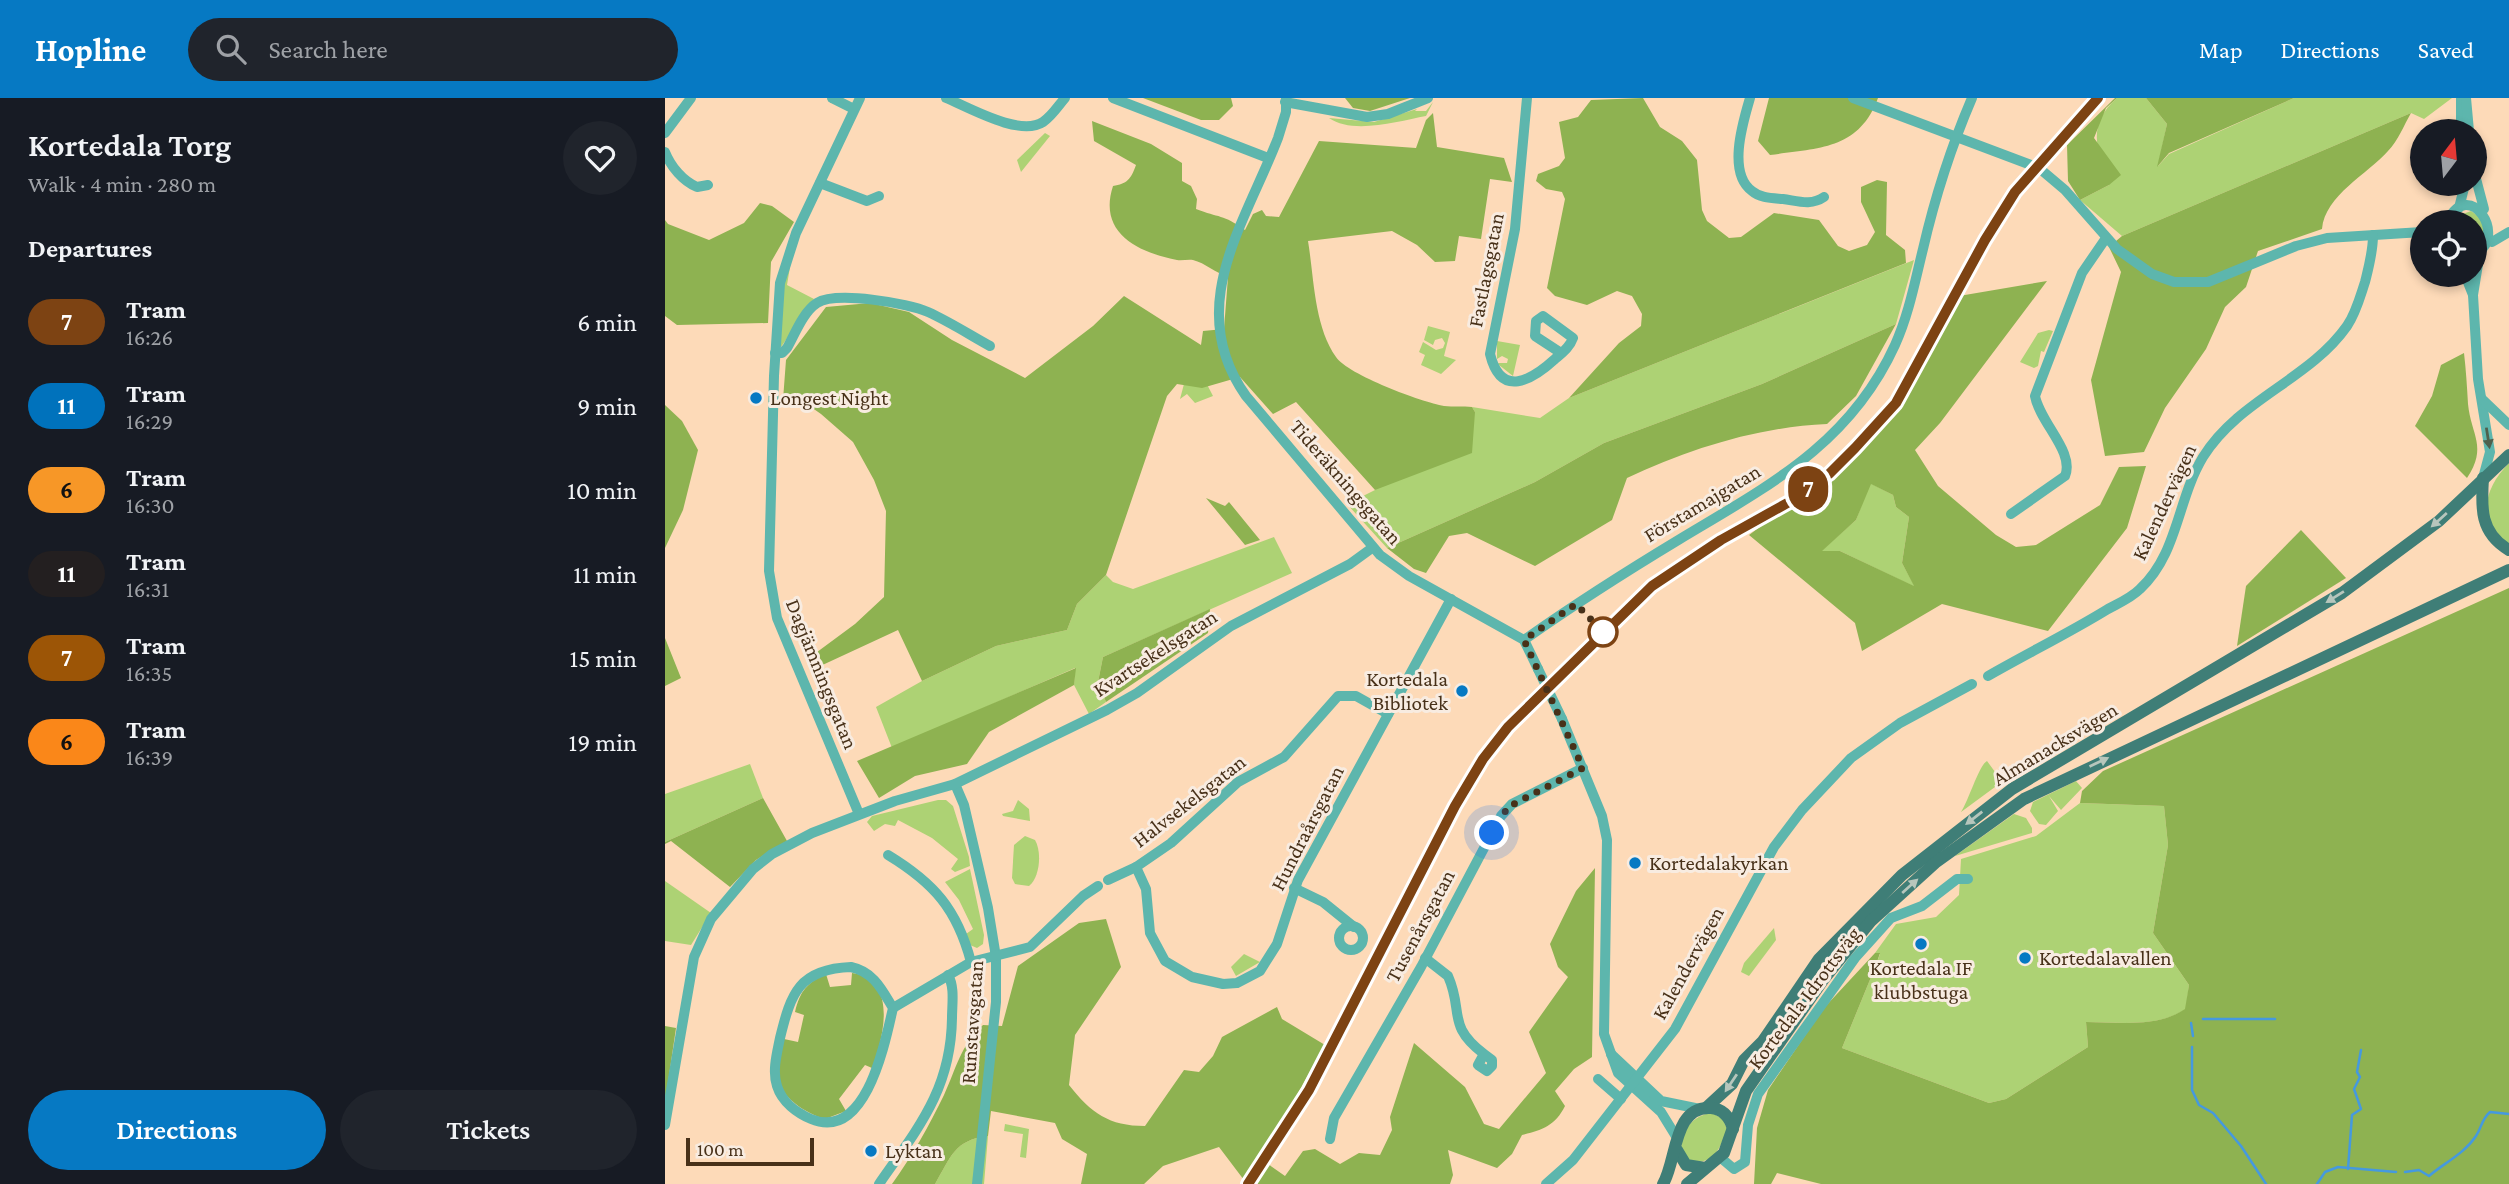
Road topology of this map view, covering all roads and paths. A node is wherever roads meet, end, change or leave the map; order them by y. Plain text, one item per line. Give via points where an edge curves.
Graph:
1 (691, 98) edge
2 (832, 98) edge
3 (860, 98) edge
4 (946, 98) edge
5 (1065, 98) edge
6 (1113, 98) edge
7 (1428, 98) edge
8 (1527, 98) edge
9 (1750, 98) edge
10 (1853, 98) edge
11 (1972, 98) edge
12 (2461, 98) edge
13 (2466, 98) edge
14 (1285, 100) edge
15 (854, 109) junction
16 (2461, 119) edge
17 (2468, 119) edge
18 (665, 133) edge
19 (1956, 135) junction
20 (665, 152) edge
21 (1268, 158) junction
22 (820, 183) junction
23 (708, 185) dead end
24 (879, 195) dead end
25 (2462, 196) edge
26 (1824, 197) dead end
27 (2459, 208) joint
28 (2481, 210) edge
29 (2487, 213) joint
30 (2509, 226) edge
31 (2509, 232) edge
32 (2410, 234) edge
33 (2372, 235) junction
34 (2106, 238) junction
35 (2491, 243) junction
36 (2487, 246) edge
37 (2470, 287) edge
38 (2474, 287) edge
39 (2473, 295) junction
40 (990, 346) dead end
41 (775, 353) junction
42 (1561, 353) dead end
43 (2481, 397) junction
44 (2509, 425) edge
45 (2509, 455) edge
46 (2483, 478) junction
47 (2011, 514) dead end
48 (1372, 548) junction
49 (2509, 550) edge
50 (2509, 570) edge
51 (1451, 599) junction
52 (1524, 640) junction
53 (1988, 676) dead end
54 (1972, 684) dead end
55 (1388, 714) junction
56 (1583, 768) junction
57 (955, 784) junction
58 (859, 814) junction
59 (888, 855) dead end
60 (1136, 867) junction
61 (1968, 879) dead end
62 (1108, 880) dead end
63 (1098, 886) dead end
64 (1294, 888) junction
65 (1354, 927) dead end
66 (996, 957) junction
67 (1425, 958) junction
68 (971, 962) junction
69 (948, 975) junction
70 (893, 1008) junction
71 (1484, 1054) dead end
72 (1598, 1079) dead end
73 (1633, 1084) junction
74 (1621, 1099) junction
75 (1703, 1108) junction
76 (665, 1125) edge
77 (1733, 1129) junction
78 (1330, 1139) dead end
79 (1677, 1144) junction
80 (1721, 1158) junction
81 (1705, 1168) junction
82 (879, 1184) edge
83 (977, 1184) edge
84 (1546, 1184) edge
85 (1663, 1184) edge
86 (1687, 1184) edge

1 - 18 street
2 - 15 street
3 - 15 street, Dagjämningsgatan
4 - 5 street via 1026,128 1044,121
6 - 21 street
7 - 14 street via 1367,117
8 - 42 street, Fastlagsgatan via 1515,229 1490,354 1499,373 1521,383
9 - 26 street via 1739,163 1747,187 1760,196 1808,203
10 - 19 street
11 - 19 street, Förstamajgatan
12 - 16 street
13 - 17 street
14 - 21 street, Tideräkningsgatan via 1286,112
15 - 22 street, Dagjämningsgatan
19 - 34 street via 2039,168 2066,190
19 - 52 street, Förstamajgatan via 1902,328 1856,411 1786,474
20 - 23 street via 688,182 697,187
21 - 48 street, Tideräkningsgatan via 1220,283 1217,317 1221,346 1247,396
22 - 24 street via 867,201
22 - 41 street, Dagjämningsgatan via 786,261 776,311
25 - 27 street
27 - 28 street via 2471,205
29 - 30 street
29 - 35 street via 2495,230
31 - 35 street
32 - 33 street
33 - 34 street via 2303,244 2196,285 2152,274
33 - 53 street, Kalendervägen via 2371,259 2348,324 2320,355 2241,413 2218,437 2198,466 2168,551 2149,580 2088,622
34 - 47 street via 2082,273 2035,397 2038,412 2069,467 2065,476
35 - 36 street
37 - 39 street
38 - 39 street
39 - 43 street
40 - 41 street via 926,311 843,298 817,303 787,348
41 - 58 street, Dagjämningsgatan via 771,597
43 - 44 street
43 -> 46 street via 2490,452
45 - 46 main road, Almanacksvägen
46 - 49 main road via 2483,521
46 -> 75 main road, Almanacksvägen via 2439,521 2342,593 2012,789 1902,875 1818,959 1763,1041 1744,1060 1732,1084
48 - 51 street, Tideräkningsgatan via 1396,568
48 - 57 street, Kvartsekelsgatan via 1231,626 1137,693
77 -> 50 main road, Almanacksvägen via 1746,1091 1823,980 1871,921 1935,863 2035,794
51 - 52 street, Tideräkningsgatan
51 - 55 street, Hundraårsgatan
52 - 56 street, bridge
54 - 73 street, Kalendervägen via 1874,740 1801,810 1774,847 1675,1029
55 - 60 street, Halvsekelsgatan via 1356,696 1338,696 1289,753 1238,782 1179,837
55 - 64 street, Hundraårsgatan
56 - 67 street, Tusenårsgatan via 1504,811
56 - 73 street via 1607,840 1603,1024 1610,1054
57 - 58 street, Kvartsekelsgatan
57 - 66 street, Runstavsgatan via 964,805
58 - 76 street, Kvartsekelsgatan via 772,854 734,887 711,919 687,986
59 - 68 street via 919,874 940,895 953,913
60 - 62 street, Halvsekelsgatan
60 - 64 street, Hundraårsgatan via 1146,890 1150,933 1158,952 1176,970 1213,983 1237,982 1266,964
61 - 80 street, Kortedala Idrottsväg via 1957,879 1922,906 1891,918 1861,951 1753,1104 1745,1162 1734,1169
63 - 66 street via 1030,947
64 - 65 street via 1323,902
66 - 68 street
66 - 83 street, Runstavsgatan via 996,1002
67 - 71 street via 1448,976 1461,1030
67 - 78 street, Tusenårsgatan via 1333,1118
68 - 69 street
69 - 70 street
69 - 82 street via 953,993 952,1028 944,1077 920,1128
70 - 70 street via 874,979 861,969 837,968 808,978 789,1003 776,1057 776,1085 784,1099 800,1113 823,1122 849,1114 876,1073
72 - 74 street
73 - 74 street, Kalendervägen
73 - 75 street via 1661,1101
73 - 79 street via 1661,1112
74 - 84 street, Kalendervägen via 1566,1168
75 - 77 main road via 1725,1114
75 - 79 main road, Almanacksvägen via 1684,1121
77 - 80 main road, Almanacksvägen
79 - 81 main road via 1686,1165
79 - 85 main road, Almanacksvägen
80 - 81 main road
81 - 86 main road

